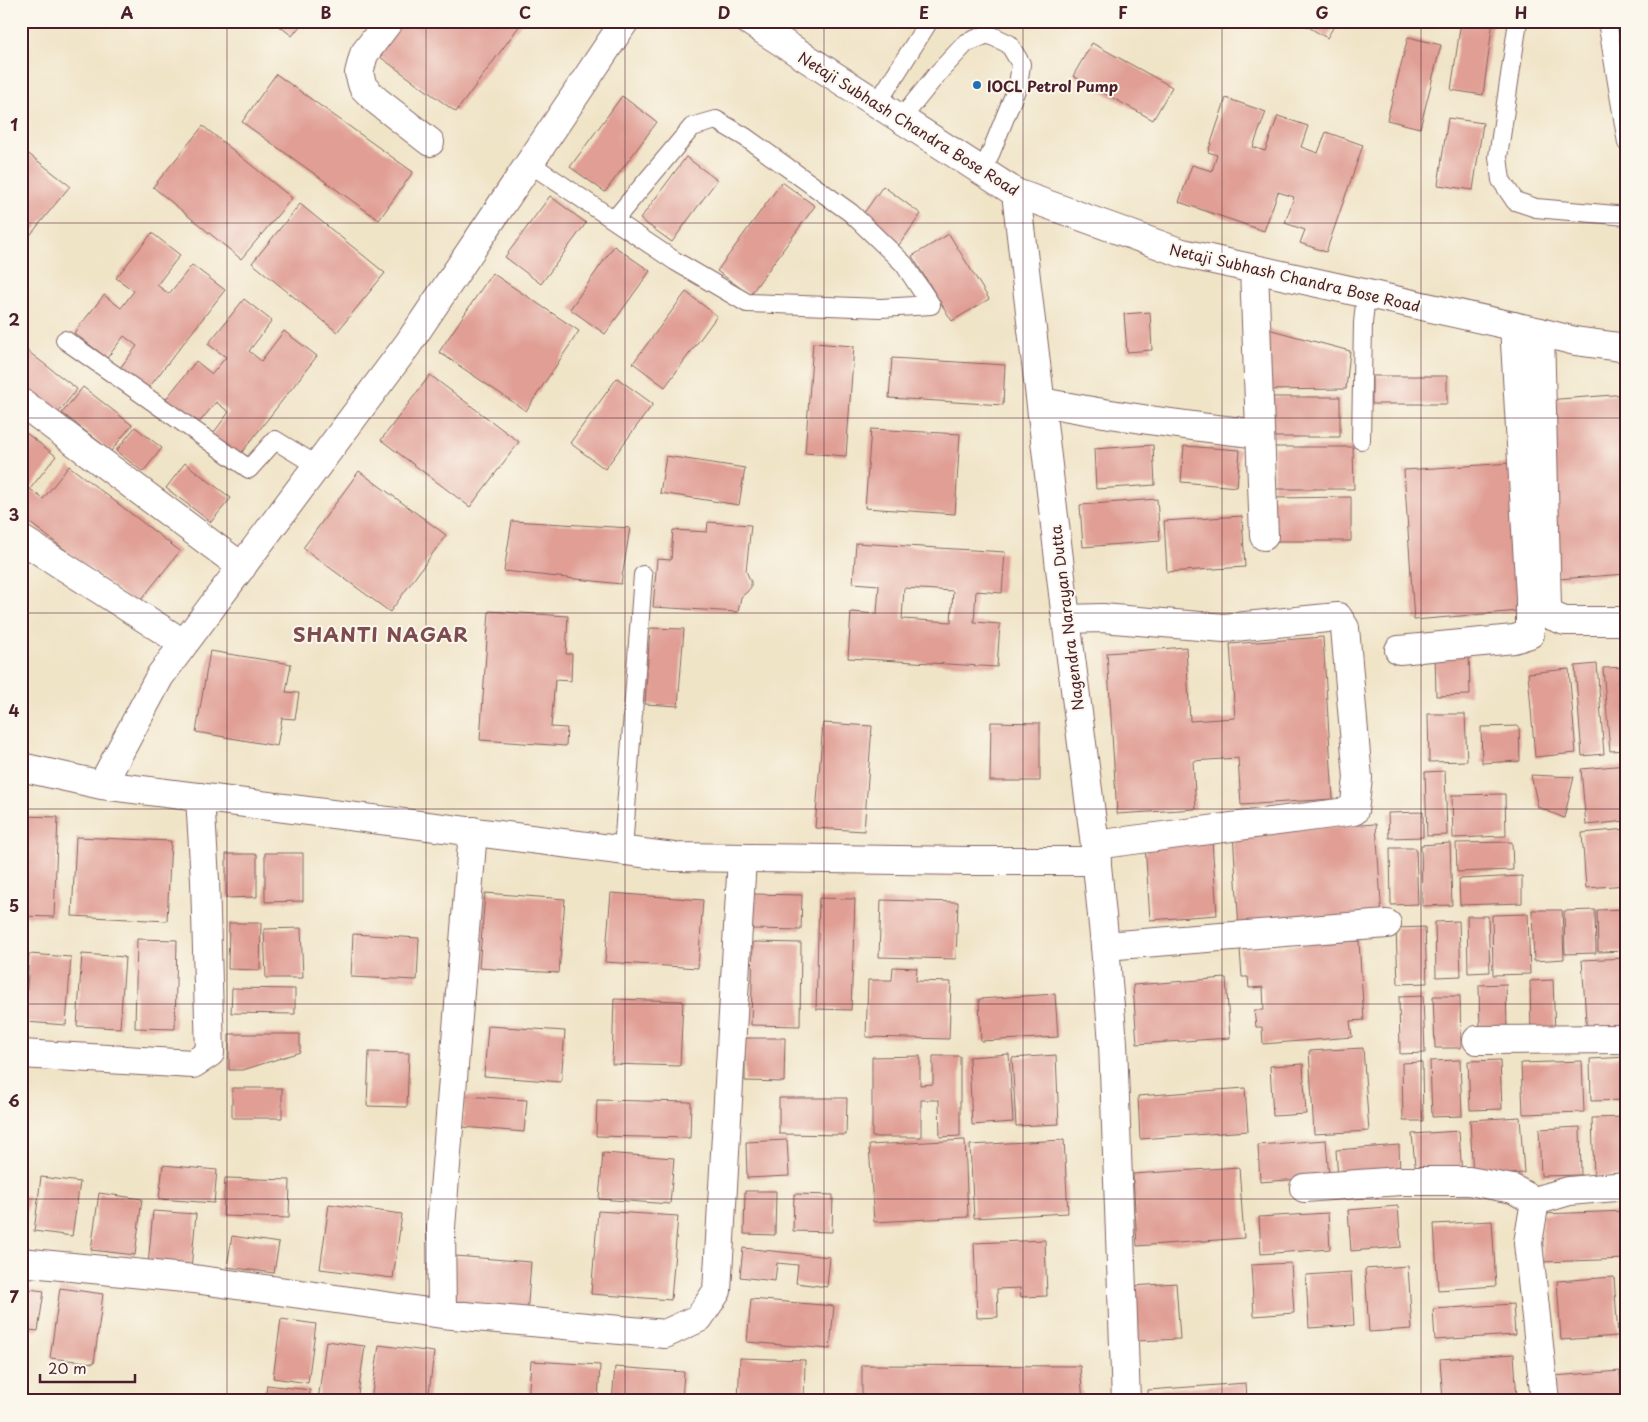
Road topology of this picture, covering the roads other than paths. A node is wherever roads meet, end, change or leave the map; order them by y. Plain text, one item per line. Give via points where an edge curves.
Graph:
1 (389, 21) edge
2 (625, 21) edge
3 (749, 21) edge
4 (928, 21) edge
5 (1518, 21) edge
6 (1606, 21) edge
7 (877, 104) junction
8 (901, 119) junction
9 (430, 142) dead end
10 (1627, 143) edge
11 (529, 163) junction
12 (983, 172) junction
13 (1016, 193) junction
14 (1627, 216) edge
15 (614, 220) junction
16 (1254, 269) junction
17 (1366, 294) junction
18 (1527, 329) junction
19 (65, 340) dead end
20 (1627, 348) edge
21 (21, 402) edge
22 (1041, 402) junction
23 (1260, 434) junction
24 (1361, 440) dead end
25 (316, 465) junction
26 (1264, 536) dead end
27 (21, 540) edge
28 (242, 567) junction
29 (643, 575) dead end
30 (1066, 620) junction
31 (1627, 621) edge
32 (184, 643) junction
33 (1399, 650) dead end
34 (21, 767) edge
35 (102, 785) junction
36 (200, 798) junction
37 (473, 831) junction
38 (623, 850) junction
39 (1096, 853) junction
40 (742, 858) junction
41 (1387, 924) dead end
42 (1105, 946) junction
43 (1627, 1039) edge
44 (1476, 1040) dead end
45 (21, 1054) edge
46 (1627, 1186) edge
47 (1304, 1188) dead end
48 (1535, 1200) junction
49 (21, 1262) edge
50 (442, 1314) junction
51 (1126, 1401) edge
52 (1545, 1401) edge

1 - 9 street via 364,54 359,73 364,87 376,100
2 - 11 street
3 - 7 street, Netaji Subhash Chandra Bose Road
4 - 7 lane
5 - 14 lane via 1498,157 1501,180 1515,201 1536,208
6 - 10 lane
7 - 8 street, Netaji Subhash Chandra Bose Road
8 - 12 street, Netaji Subhash Chandra Bose Road
8 - 12 lane via 966,43 988,34 1009,44 1021,64 1018,85
11 - 15 lane
11 - 25 street via 408,344
12 - 13 street, Netaji Subhash Chandra Bose Road
13 - 16 street, Netaji Subhash Chandra Bose Road via 1182,253
13 - 22 street, Nagendra Narayan Dutta
15 - 15 lane via 692,127 716,120 851,213 904,264 931,305 882,308 748,303 675,261
16 - 17 street, Netaji Subhash Chandra Bose Road
16 - 23 street
17 - 18 street, Netaji Subhash Chandra Bose Road
17 - 24 lane
18 - 20 street, Netaji Subhash Chandra Bose Road via 1575,341
18 - 31 street via 1546,607 1552,616 1565,621
18 - 33 street via 1530,634 1514,639
19 - 25 lane via 249,469 275,440
21 - 28 street
22 - 23 street via 1116,417
22 - 30 street, Nagendra Narayan Dutta
23 - 26 street
25 - 28 street
27 - 32 street
28 - 32 street
29 - 38 lane
30 - 39 street, Nagendra Narayan Dutta
30 - 39 street via 1102,618 1224,628 1338,618 1345,628 1358,778 1354,811
32 - 35 street via 160,676
34 - 35 street
35 - 36 street
36 - 37 street
36 - 45 street via 210,1053 194,1064
37 - 38 street
37 - 50 street via 441,1226
38 - 40 street via 674,857
39 - 40 street via 970,861
39 - 42 street, Nagendra Narayan Dutta
40 - 50 street via 718,1291 699,1318 665,1334
41 - 42 street
42 - 51 street, Nagendra Narayan Dutta via 1113,1043
43 - 44 street
46 - 48 street via 1569,1191
47 - 48 street via 1400,1181 1469,1182 1513,1189
48 - 52 street via 1528,1243
49 - 50 street via 194,1279

